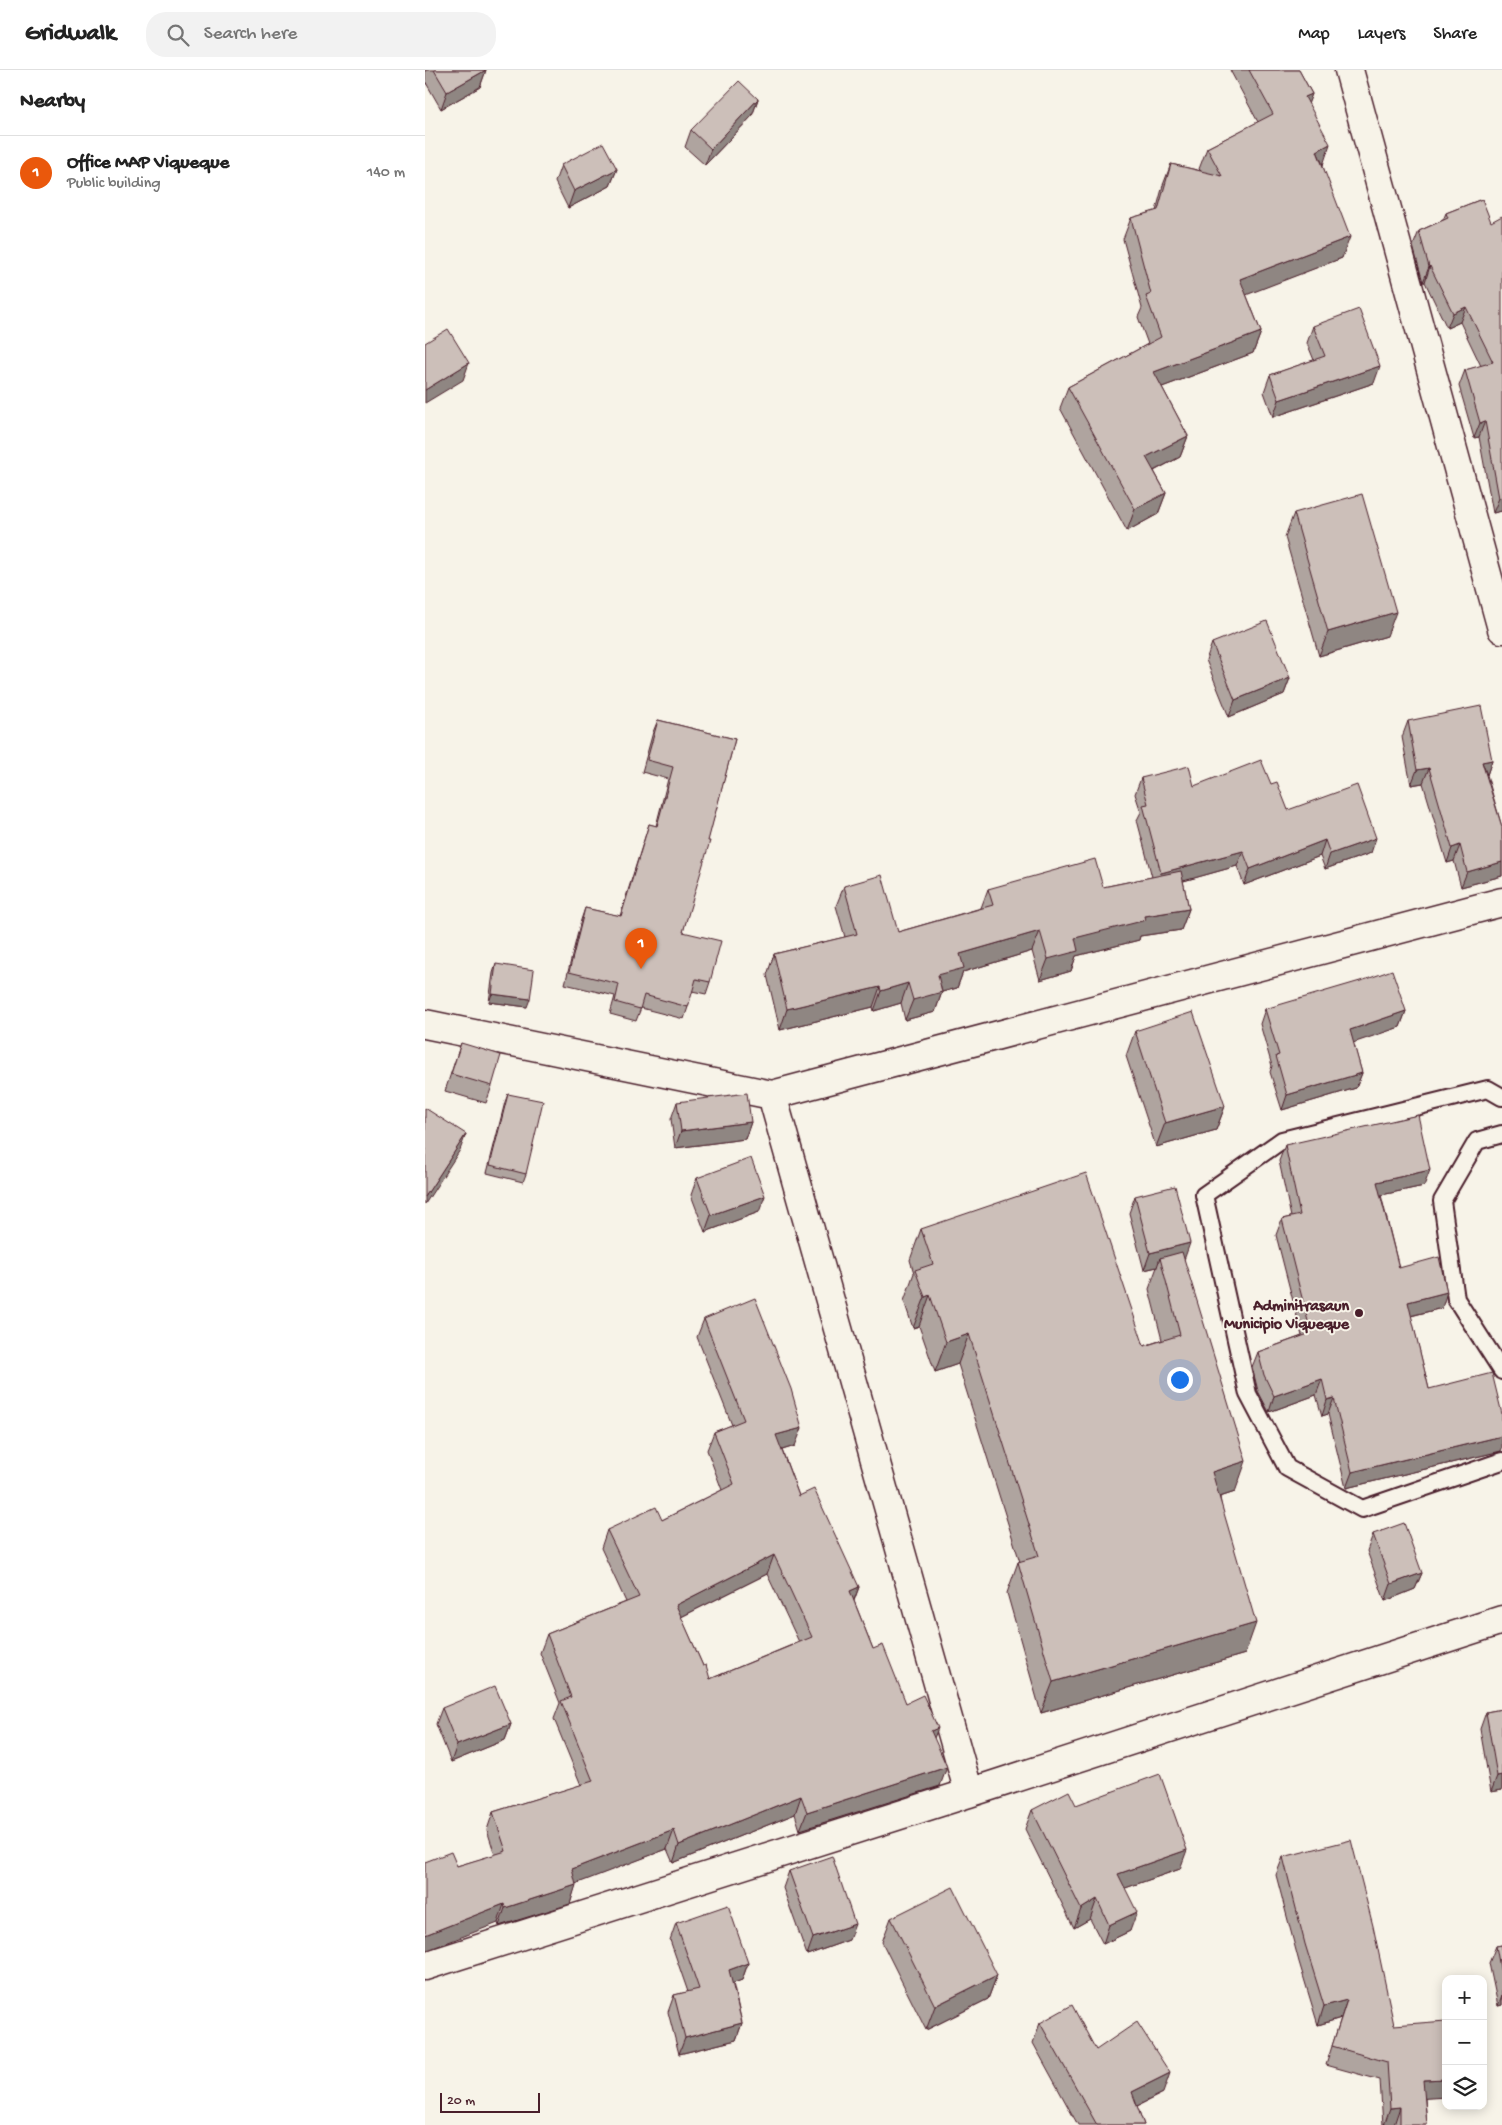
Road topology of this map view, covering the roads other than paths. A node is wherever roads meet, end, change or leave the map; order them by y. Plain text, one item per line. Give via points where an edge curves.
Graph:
1 (1349, 70) edge
2 (1502, 628) edge
3 (1502, 902) edge
4 (425, 1024) edge
5 (772, 1095) junction
6 (1502, 1096) edge
7 (1502, 1134) edge
8 (1502, 1371) edge
9 (1502, 1461) edge
10 (1502, 1620) edge
11 (969, 1793) junction
12 (425, 1966) edge

1 - 2 street
3 - 5 street
4 - 5 street
5 - 11 street
6 - 9 lane via 1488,1089 1282,1140 1204,1195 1248,1394 1287,1468 1362,1509
7 - 8 lane via 1477,1141 1442,1201 1456,1299
10 - 11 street
11 - 12 street

